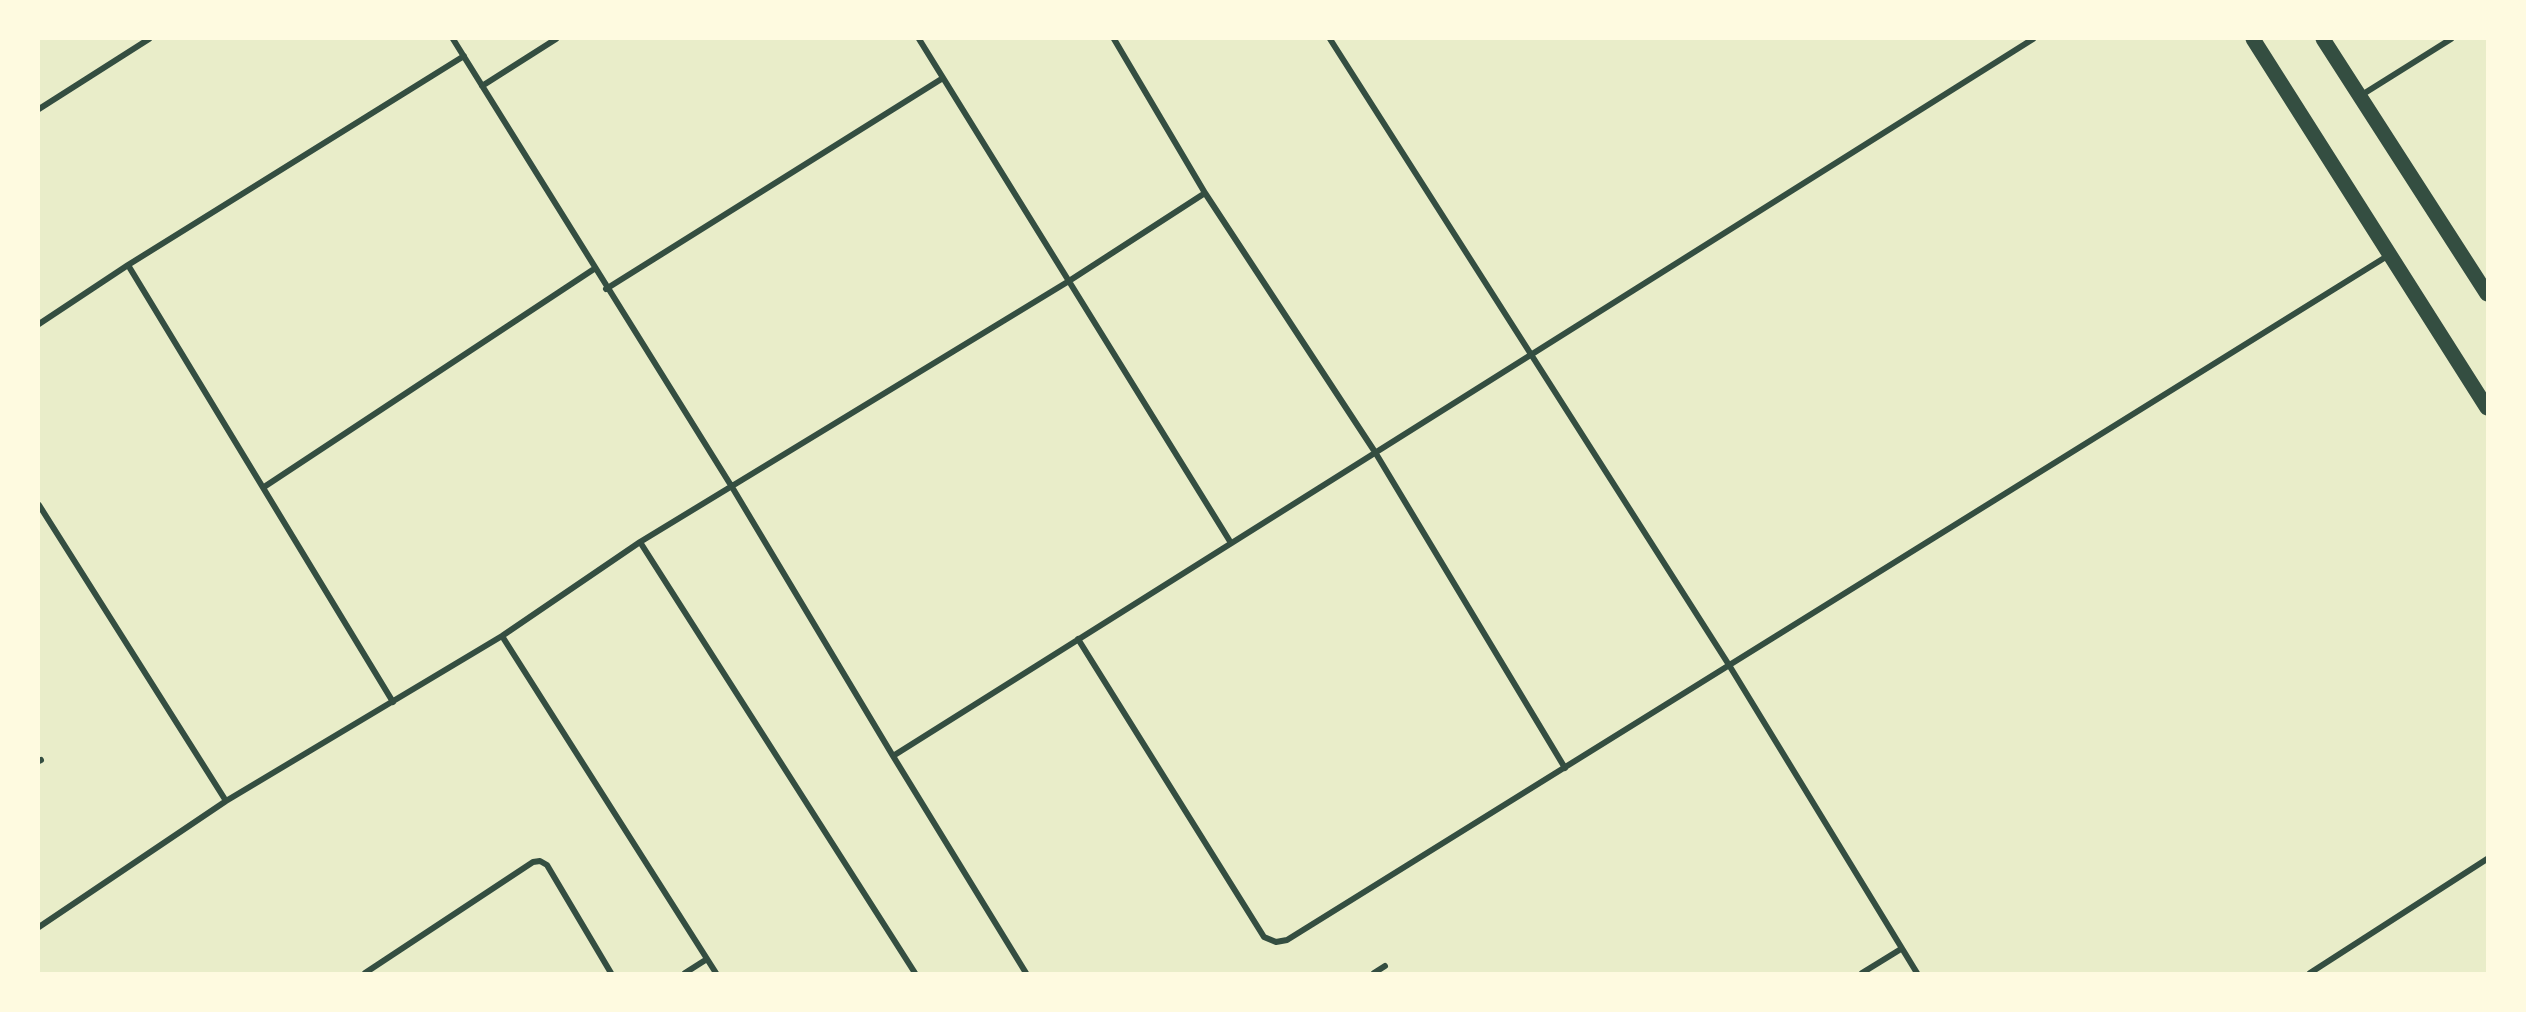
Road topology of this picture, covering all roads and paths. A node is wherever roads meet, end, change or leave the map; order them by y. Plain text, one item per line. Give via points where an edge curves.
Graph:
1 (149, 39) edge
2 (453, 39) edge
3 (556, 39) edge
4 (919, 39) edge
5 (1114, 39) edge
6 (1330, 39) edge
7 (2033, 39) edge
8 (2253, 39) edge
9 (2323, 39) edge
10 (2451, 39) edge
11 (464, 56) junction
12 (943, 78) junction
13 (482, 86) junction
14 (2360, 96) junction
15 (39, 109) edge
16 (1205, 194) junction
17 (2390, 254) junction
18 (128, 265) junction
19 (594, 269) junction
20 (1069, 281) junction
21 (606, 289) junction
22 (2487, 293) edge
23 (39, 324) edge
24 (1532, 353) junction
25 (2487, 408) edge
26 (1375, 452) junction
27 (264, 487) junction
28 (732, 487) junction
29 (39, 505) edge
30 (640, 542) junction
31 (1231, 543) junction
32 (502, 636) junction
33 (1078, 639) junction
34 (1728, 665) junction
35 (393, 702) junction
36 (892, 756) junction
37 (1565, 768) junction
38 (226, 801) junction
39 (2487, 859) edge
40 (39, 927) edge
41 (1901, 949) junction
42 (707, 959) junction
43 (1385, 966) dead end
44 (365, 973) edge
45 (612, 973) edge
46 (685, 973) edge
47 (716, 973) edge
48 (915, 973) edge
49 (1026, 973) edge
50 (1374, 973) edge
51 (1862, 973) edge
52 (1917, 973) edge
53 (2310, 973) edge

1 - 15 street
2 - 11 street
3 - 13 street
4 - 12 street
5 - 16 street
6 - 24 street
7 - 24 street
8 - 17 main road
9 - 14 main road
10 - 14 street
11 - 13 street
11 - 18 street
12 - 20 street
12 - 21 street
13 - 19 street
14 - 22 main road
16 - 20 street
16 - 26 street
17 - 25 main road
17 - 34 street
18 - 23 street
18 - 27 street
19 - 21 street
19 - 27 street
20 - 28 street
20 - 31 street
21 - 28 street
24 - 26 street
24 - 34 street
26 - 31 street
26 - 37 street
27 - 35 street
28 - 30 street
28 - 36 street
29 - 38 street
30 - 32 street
30 - 48 street
31 - 33 street
32 - 35 street
32 - 42 street
33 - 36 street
33 - 37 street via 1264,938 1276,942 1287,940
34 - 37 street
34 - 41 street
35 - 38 street
36 - 49 street
38 - 40 street
39 - 53 street
41 - 51 street
41 - 52 street
42 - 46 street
42 - 47 street
43 - 50 street
44 - 45 street via 540,861 547,866

